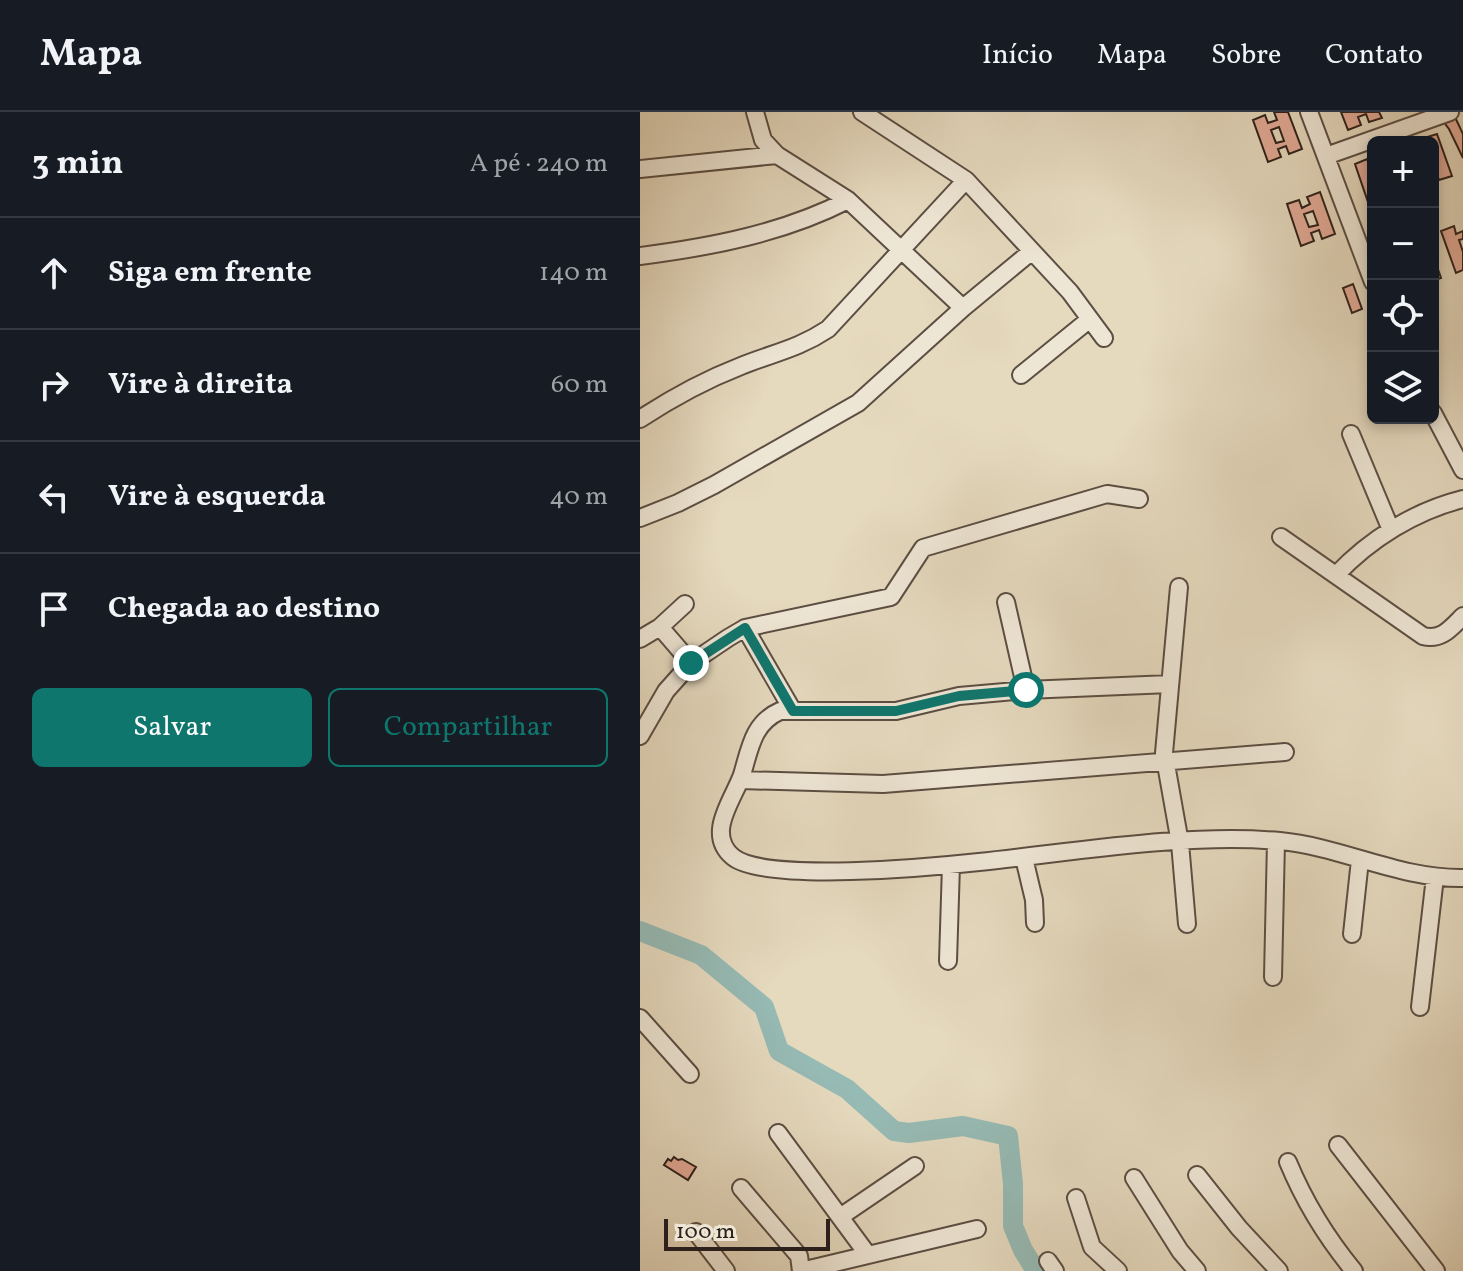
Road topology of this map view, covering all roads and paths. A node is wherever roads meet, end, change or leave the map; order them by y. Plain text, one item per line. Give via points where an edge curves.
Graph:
1 (755, 112) edge
2 (862, 112) edge
3 (1309, 112) edge
4 (1450, 112) edge
5 (777, 155) junction
6 (1326, 156) junction
7 (640, 169) edge
8 (966, 180) junction
9 (848, 200) junction
10 (901, 248) junction
11 (1032, 251) junction
12 (640, 256) edge
13 (1372, 280) edge
14 (963, 308) junction
15 (1090, 319) junction
16 (1104, 338) dead end
17 (1021, 375) dead end
18 (640, 419) edge
19 (1439, 424) edge
20 (1351, 434) dead end
21 (1463, 470) edge
22 (1139, 499) dead end
23 (1463, 499) edge
24 (640, 518) edge
25 (1391, 530) junction
26 (1281, 537) dead end
27 (1336, 575) junction
28 (1179, 587) dead end
29 (1006, 602) dead end
30 (685, 604) dead end
31 (1463, 616) edge
32 (660, 627) junction
33 (745, 628) junction
34 (640, 639) edge
35 (691, 663) junction
36 (1170, 684) junction
37 (1026, 690) junction
38 (793, 711) junction
39 (640, 736) edge
40 (1285, 752) dead end
41 (1166, 760) junction
42 (740, 780) junction
43 (1276, 841) junction
44 (1180, 843) junction
45 (1024, 858) junction
46 (1360, 860) junction
47 (951, 865) junction
48 (1435, 877) junction
49 (1463, 878) edge
50 (1035, 923) dead end
51 (1187, 924) dead end
52 (1352, 934) dead end
53 (948, 961) dead end
54 (1273, 977) dead end
55 (1420, 1007) dead end
56 (640, 1018) edge
57 (690, 1074) dead end
58 (778, 1133) dead end
59 (1338, 1145) dead end
60 (1288, 1162) dead end
61 (915, 1166) dead end
62 (1197, 1175) dead end
63 (1134, 1178) dead end
64 (741, 1188) dead end
65 (1076, 1198) dead end
66 (840, 1217) junction
67 (977, 1229) dead end
68 (696, 1232) dead end
69 (868, 1255) junction
70 (726, 1271) edge
71 (801, 1271) edge
72 (1118, 1271) edge
73 (1197, 1271) edge
74 (1279, 1271) edge
75 (1354, 1271) edge
76 (1436, 1271) edge

1 - 5 street via 763,140
2 - 8 street
3 - 6 street
4 - 6 street
5 - 7 street
5 - 9 street
6 - 13 street
8 - 10 street
8 - 11 street
9 - 10 street
9 - 12 street via 788,226
10 - 14 street
10 - 18 street via 844,314 804,345 702,383
11 - 14 street
11 - 15 street
14 - 24 street via 858,403 714,485
15 - 16 street
15 - 17 street
19 - 21 street
20 - 25 street
22 - 33 street via 1107,494 923,548 891,597
23 - 25 street
25 - 27 street via 1357,552
26 - 27 street
27 - 31 street via 1423,636 1441,635
28 - 36 street
29 - 37 street
30 - 32 street
32 - 34 street
32 - 35 street
33 - 35 street
33 - 38 street
35 - 39 street via 666,691
36 - 37 street
36 - 41 street
37 - 38 street via 959,696 896,711
38 - 42 street via 780,711 757,727
40 - 41 street
41 - 42 street via 883,784
41 - 44 street
42 - 47 street via 721,836 726,850 745,864 843,871
43 - 44 street
43 - 46 street
43 - 54 street
44 - 45 street
44 - 51 street
45 - 47 street
45 - 50 street
46 - 48 street
46 - 52 street
47 - 53 street
48 - 49 street
48 - 55 street
56 - 57 street
58 - 66 street
59 - 76 street
60 - 75 street via 1304,1201
61 - 66 street
62 - 74 street
63 - 73 street
64 - 71 street via 799,1256
65 - 72 street via 1092,1247
66 - 69 street
67 - 69 street
68 - 70 street
69 - 71 street

